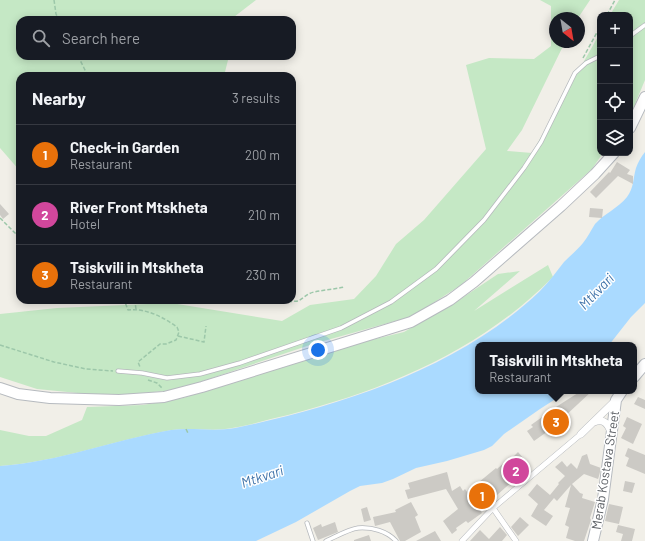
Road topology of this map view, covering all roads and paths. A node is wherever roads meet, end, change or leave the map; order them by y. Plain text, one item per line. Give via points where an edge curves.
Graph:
1 (54, 0) edge
2 (615, 0) edge
3 (609, 12) edge
4 (57, 16) edge
5 (645, 25) edge
6 (640, 29) junction
7 (645, 32) edge
8 (597, 33) edge
9 (633, 34) edge
10 (597, 58) edge
11 (583, 59) dead end
12 (80, 60) edge
13 (86, 72) edge
14 (645, 97) edge
15 (633, 122) edge
16 (611, 156) edge
17 (0, 218) edge
18 (16, 234) edge
19 (345, 287) dead end
20 (296, 300) edge
21 (126, 304) edge
22 (135, 304) edge
23 (136, 309) junction
24 (206, 326) dead end
25 (178, 336) junction
26 (0, 345) edge
27 (645, 364) edge
28 (118, 371) joint
29 (142, 373) junction
30 (637, 373) edge
31 (0, 388) edge
32 (620, 394) edge
33 (164, 397) junction
34 (616, 400) junction
35 (594, 422) junction
36 (186, 429) dead end
37 (188, 433) dead end
38 (612, 433) junction
39 (581, 434) joint
40 (493, 508) junction
41 (307, 523) dead end
42 (314, 541) edge
43 (326, 541) edge
44 (396, 541) edge
45 (462, 541) edge
46 (516, 541) edge
47 (593, 541) edge

1 - 4 path
2 - 3 path
5 - 6 lane
6 - 7 lane
6 - 9 lane
8 - 11 path
10 - 29 lane via 575,73 541,142 484,220 436,269 391,302 340,328 240,363 200,374 167,378
12 - 13 path
14 - 15 main road
16 - 33 main road via 561,206 480,276 430,312 394,328
17 - 18 path
19 - 20 path via 315,292
21 - 23 path via 128,310
22 - 23 path
23 - 25 path via 150,312 177,326
24 - 25 path via 204,342
25 - 29 path via 172,342 155,347 138,362
26 - 28 path via 79,368
27 - 30 main road
28 - 29 lane
29 - 33 path via 149,381 163,388
31 - 33 main road via 18,394 50,398 119,400
32 - 34 main road
34 - 35 street
34 - 38 main road, Merab Kostava Street
35 - 38 street via 602,420
35 - 39 street
36 - 37 path
38 - 47 main road, Merab Kostava Street via 603,499
39 - 40 street
40 - 45 street
40 - 46 street
41 - 42 lane
43 - 44 lane via 358,528 378,530

